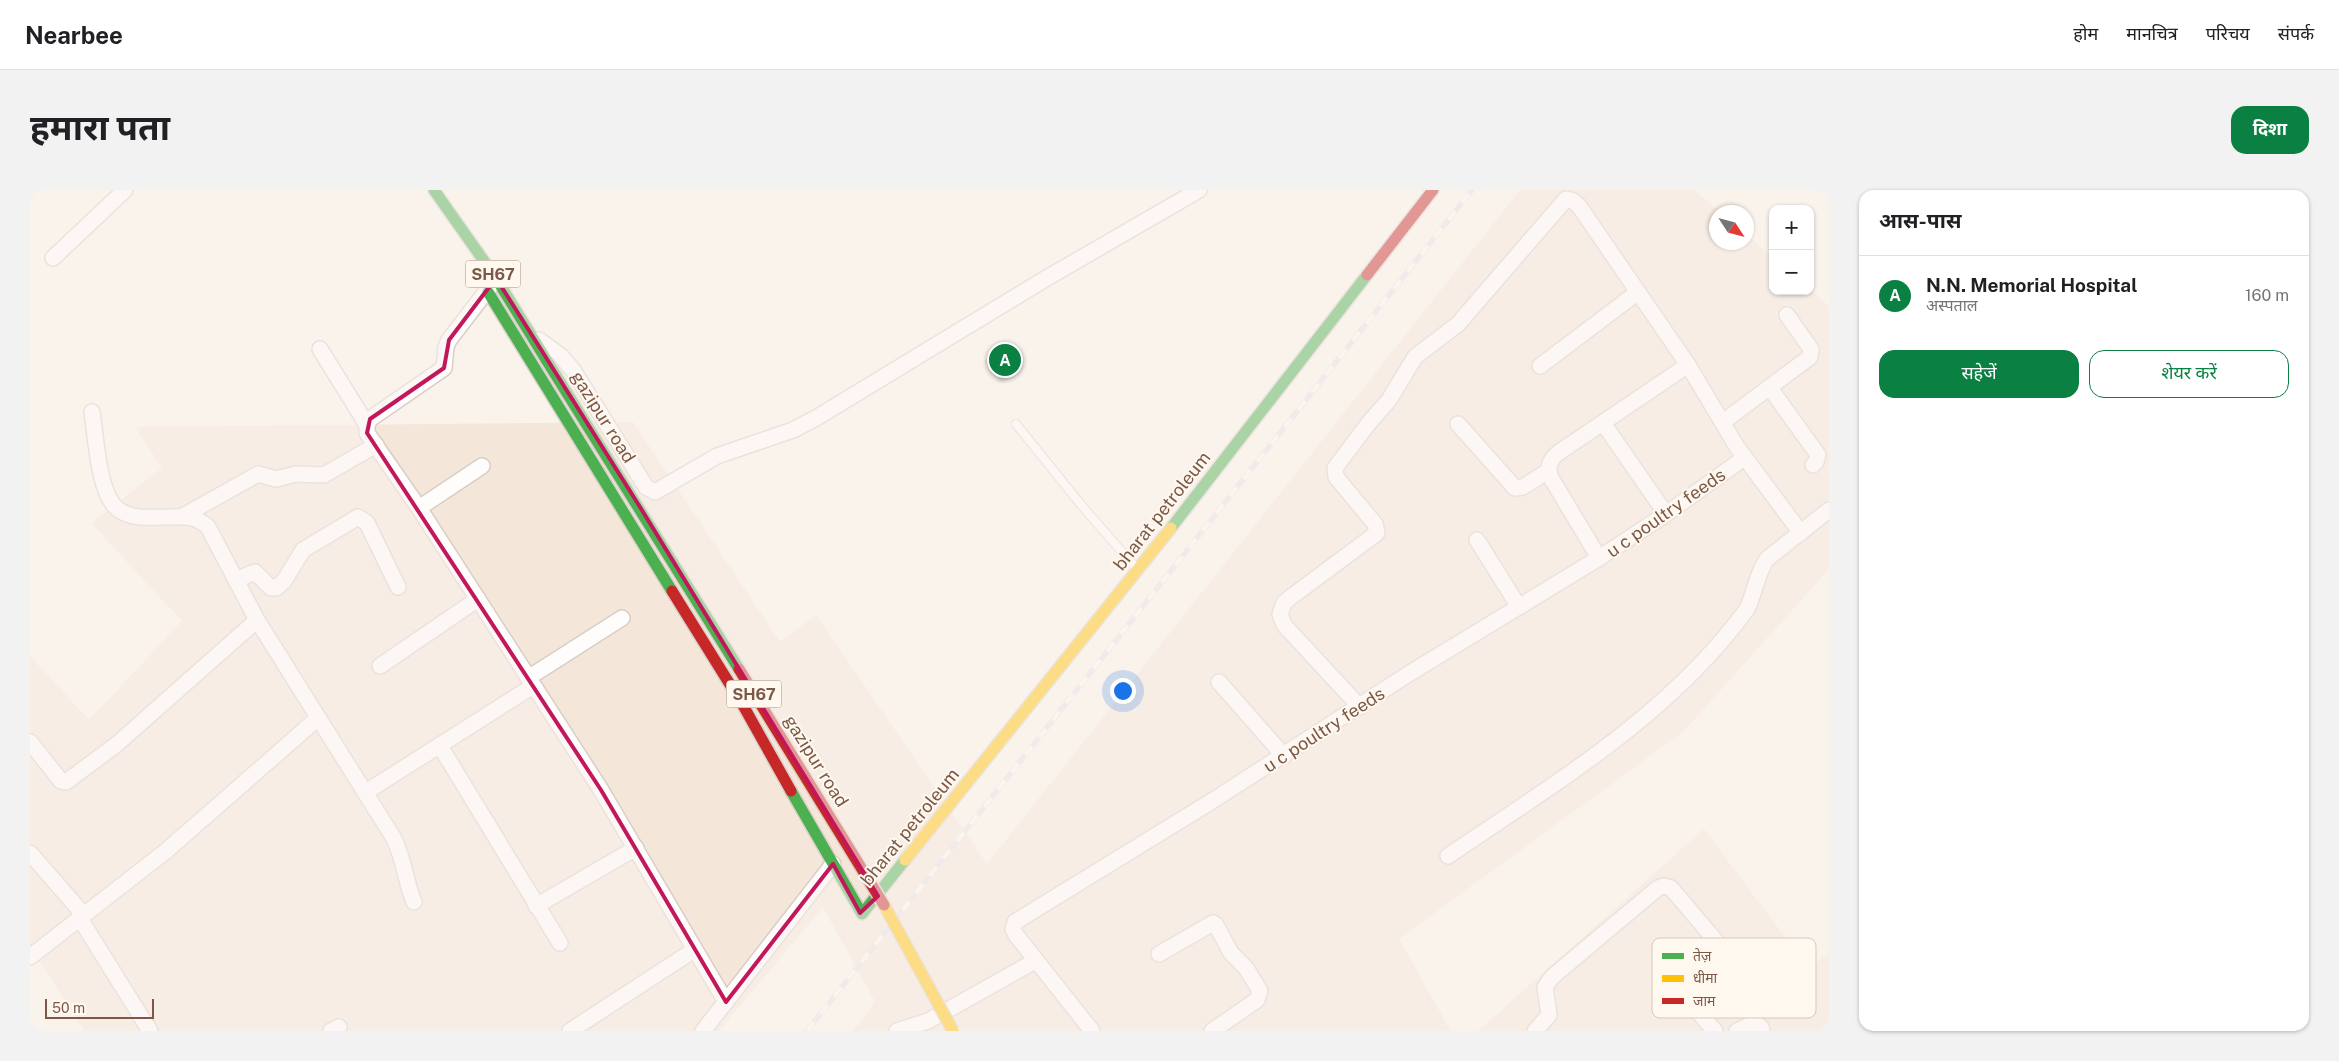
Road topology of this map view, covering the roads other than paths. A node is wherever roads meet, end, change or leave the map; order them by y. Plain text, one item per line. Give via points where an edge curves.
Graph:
1 (125, 190) edge
2 (434, 190) edge
3 (1199, 190) edge
4 (1433, 190) edge
5 (1571, 195) edge
6 (53, 258) dead end
7 (496, 278) junction
8 (488, 292) junction
9 (1638, 292) junction
10 (1787, 315) dead end
11 (532, 336) junction
12 (320, 349) dead end
13 (1688, 365) junction
14 (1540, 366) dead end
15 (1770, 388) junction
16 (92, 412) dead end
17 (1722, 422) junction
18 (1603, 423) junction
19 (1016, 424) dead end
20 (1458, 424) dead end
21 (366, 425) junction
22 (376, 445) junction
23 (1744, 458) junction
24 (1813, 465) dead end
25 (482, 466) dead end
26 (1548, 471) junction
27 (419, 508) junction
28 (1829, 510) edge
29 (1666, 514) junction
30 (183, 516) junction
31 (1800, 533) junction
32 (1477, 540) dead end
33 (1599, 558) junction
34 (1138, 570) junction
35 (236, 580) junction
36 (398, 587) dead end
37 (478, 599) junction
38 (1519, 607) junction
39 (622, 618) dead end
40 (257, 620) junction
41 (380, 666) dead end
42 (531, 682) junction
43 (1219, 682) dead end
44 (1360, 707) junction
45 (318, 718) junction
46 (30, 742) edge
47 (440, 746) junction
48 (1284, 756) junction
49 (366, 792) junction
50 (636, 848) junction
51 (30, 853) edge
52 (1448, 856) dead end
53 (833, 864) junction
54 (414, 902) dead end
55 (536, 906) junction
56 (81, 916) junction
57 (1713, 938) edge
58 (560, 944) dead end
59 (694, 950) junction
60 (1159, 954) dead end
61 (30, 957) edge
62 (1035, 961) junction
63 (726, 1002) junction
64 (1704, 1018) edge
65 (931, 1026) edge
66 (1759, 1027) edge
67 (150, 1031) edge
68 (570, 1031) edge
69 (703, 1031) edge
70 (897, 1031) edge
71 (953, 1031) edge
72 (1092, 1031) edge
73 (1212, 1031) edge
74 (1535, 1031) edge
75 (1715, 1031) edge
76 (1737, 1031) edge

1 - 6 street
2 - 7 street, SH67
3 - 11 street via 816,418 793,430 717,456 655,492 646,487 573,370 561,356
4 - 34 street, bharat petroleum
5 - 9 street
5 - 44 street via 1458,324 1415,357 1386,404 1335,468 1336,477 1375,524 1377,533 1291,597 1284,603 1280,614 1284,625
7 - 8 street
7 - 11 street, SH67
8 - 21 street via 449,340 442,370
8 - 53 street, bharat petroleum via 744,707
9 - 13 street
9 - 14 street
10 - 15 street via 1812,354
11 - 71 street, gazipur road / SH67, bridge via 885,907
12 - 21 street
13 - 17 street
13 - 18 street
15 - 17 street
15 - 24 street via 1818,455
16 - 30 street via 104,487 113,505 128,515 140,517
17 - 23 street
18 - 26 street via 1558,453 1550,462
18 - 29 street
19 - 34 lane
20 - 26 street via 1515,488 1523,487
21 - 22 street
22 - 27 street
22 - 30 street via 324,475 296,474 276,479 258,474
23 - 29 street, u c poultry feeds
23 - 31 street
25 - 27 street
26 - 33 street
27 - 37 street
28 - 31 street
29 - 33 street, u c poultry feeds
30 - 35 street via 194,518 208,527
31 - 52 street via 1766,560 1748,609 1676,692 1584,764
32 - 38 street
33 - 38 street, u c poultry feeds
34 - 53 street, bharat petroleum via 863,914
35 - 36 street via 255,572 271,588 276,588 303,550 358,517 367,523
35 - 40 street
37 - 41 street
37 - 42 street
38 - 44 street, u c poultry feeds
39 - 42 street
40 - 45 street
40 - 46 street via 117,744 66,782 61,781
42 - 47 street
42 - 50 street
43 - 48 street
44 - 48 street, u c poultry feeds
45 - 49 street
45 - 56 street via 166,852
47 - 49 street
47 - 55 street
48 - 62 street, u c poultry feeds via 1016,922 1013,929
49 - 54 street via 398,846
50 - 55 street
50 - 59 street
51 - 56 street
53 - 63 street
55 - 58 street
56 - 61 street
56 - 67 street
57 - 74 street via 1671,888 1658,888 1552,977 1545,987 1549,1015
59 - 63 street
59 - 68 street
60 - 73 street via 1213,923 1235,958 1246,968 1260,995
62 - 65 street
62 - 72 street, u c poultry feeds
63 - 69 street
64 - 75 street
65 - 70 street
66 - 76 street

